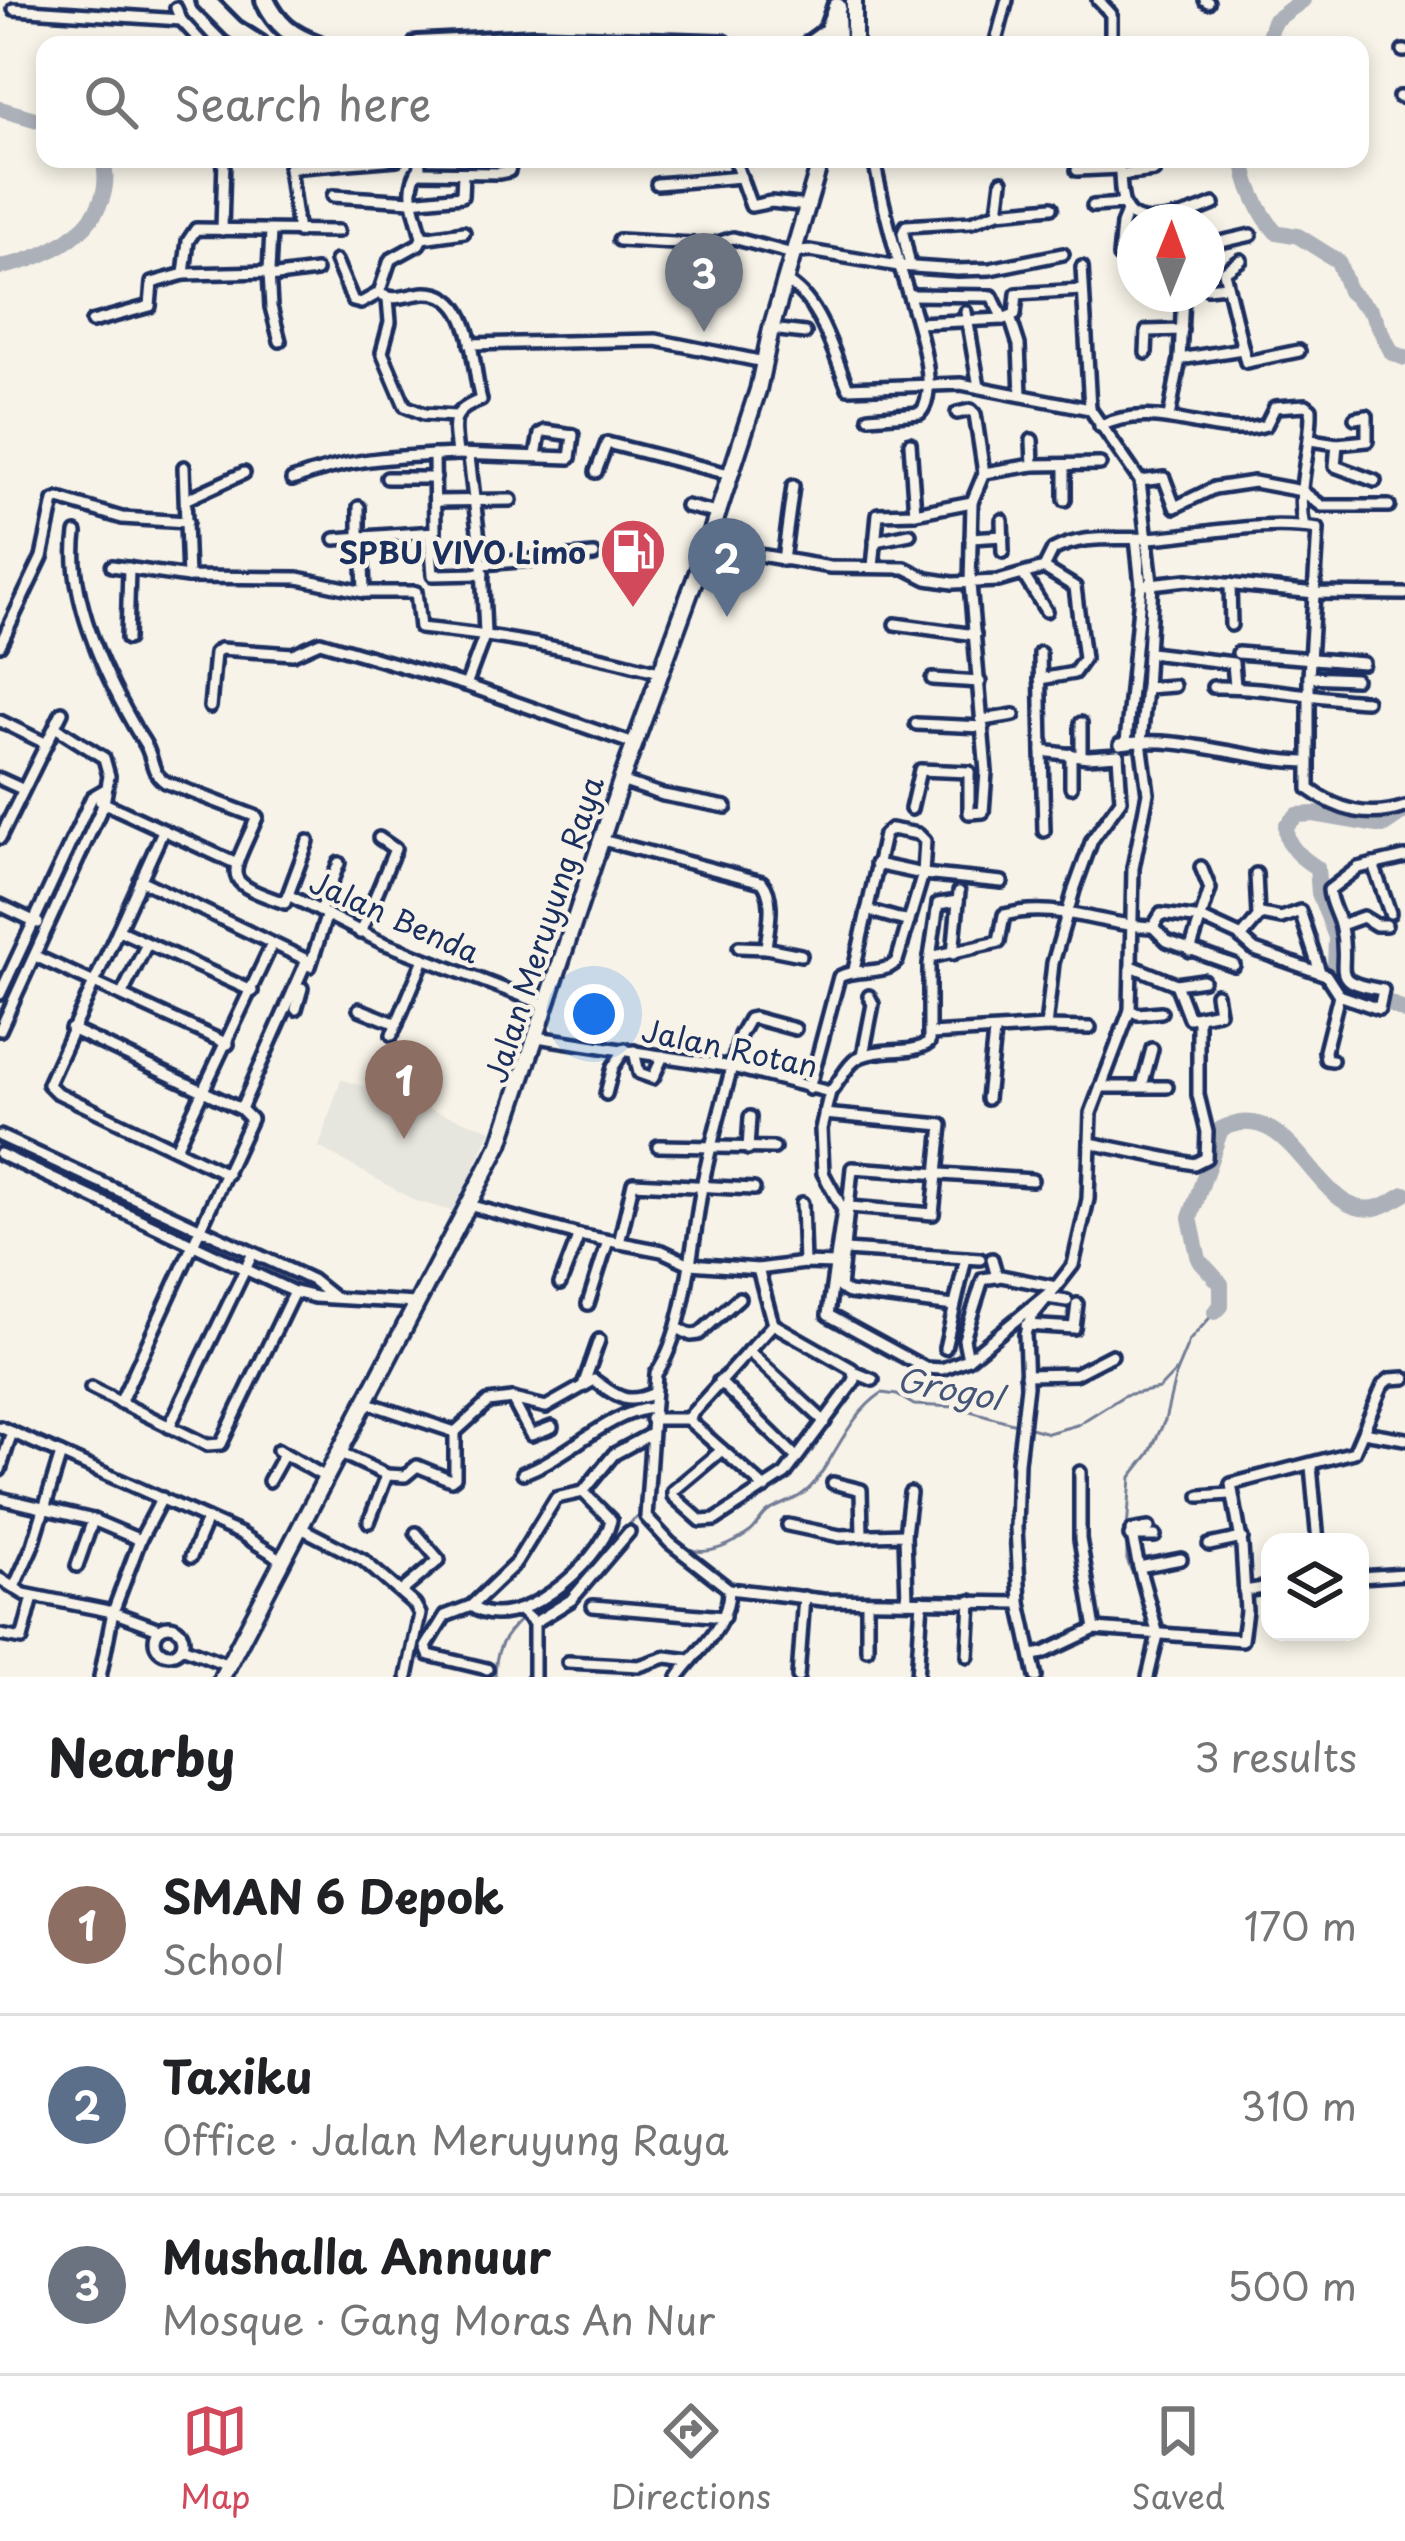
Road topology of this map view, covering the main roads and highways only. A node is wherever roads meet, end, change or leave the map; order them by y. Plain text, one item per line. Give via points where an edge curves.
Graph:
1 (205, 0) edge
2 (265, 0) edge
3 (843, 2) edge
4 (245, 36) edge
5 (292, 36) edge
6 (822, 36) edge
7 (839, 36) edge
8 (852, 36) edge
9 (819, 168) edge
10 (225, 1671) edge

1 - 4 highway
2 - 5 highway
3 - 6 highway
3 - 7 main road
3 - 8 main road
9 - 10 main road, Jalan Meruyung Raya via 707,545 500,1144

